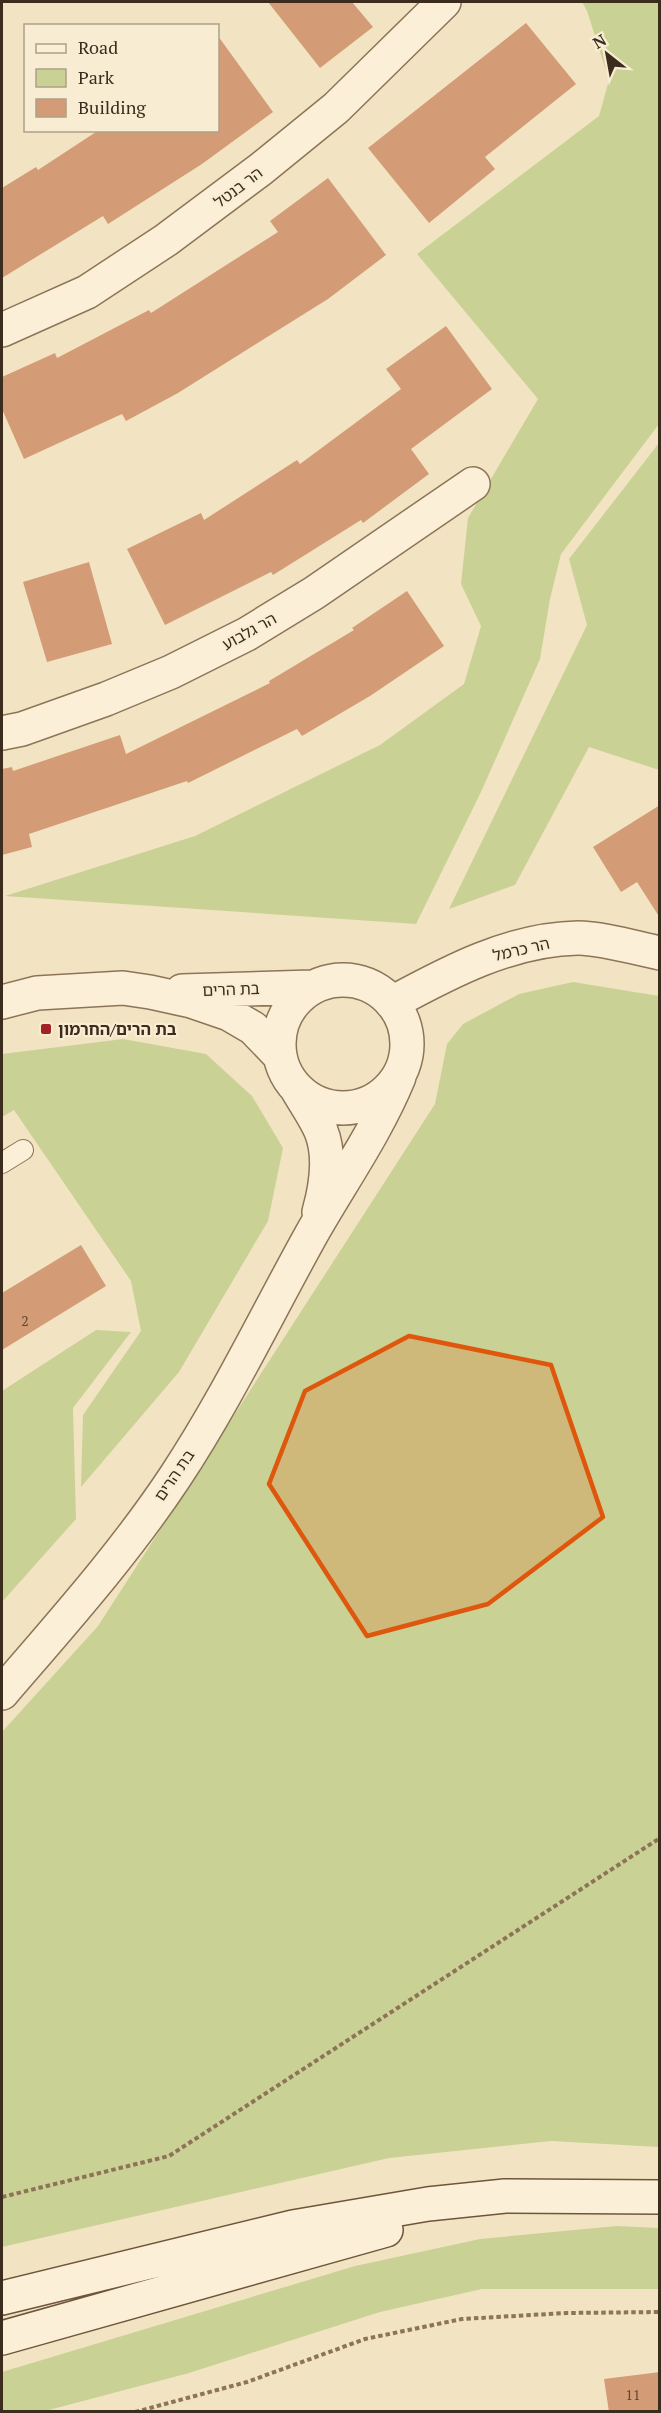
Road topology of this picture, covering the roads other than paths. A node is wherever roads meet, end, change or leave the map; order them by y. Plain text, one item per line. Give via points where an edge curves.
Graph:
1 (444, 2) edge
2 (2, 330) edge
3 (473, 484) dead end
4 (2, 733) edge
5 (660, 953) edge
6 (312, 987) junction
7 (150, 992) junction
8 (2, 1002) edge
9 (392, 1003) junction
10 (279, 1054) junction
11 (399, 1077) junction
12 (297, 1089) junction
13 (23, 1150) dead end
14 (2, 1163) edge
15 (312, 1234) junction
16 (2, 1693) edge
17 (654, 2197) edge
18 (2, 2298) edge
19 (2, 2338) edge

1 - 2 street, הר בנטל via 336,108 176,233 87,292
3 - 4 street, הר גלבוע via 247,634 106,699
5 - 9 street, הר כרמל via 579,938 535,943 477,960
6 - 7 street, בת הרים
6 - 9 street via 332,980 352,980 371,986
6 - 10 street via 296,999 284,1016
7 - 8 street, בת הרים via 123,988 37,993
7 - 10 street, בת הרים via 229,1014 253,1028
9 - 11 street via 407,1033 407,1054
10 - 12 street via 285,1074
11 - 12 street via 371,1102 351,1108 331,1108 312,1101
11 - 15 street, בת הרים via 386,1110
12 - 15 street, בת הרים via 321,1133 326,1161 324,1191
13 - 14 lane
15 - 16 street, בת הרים via 226,1393 175,1477 85,1598
17 - 18 street via 505,2196 428,2204 292,2227
17 - 19 street via 532,2205 436,2217

